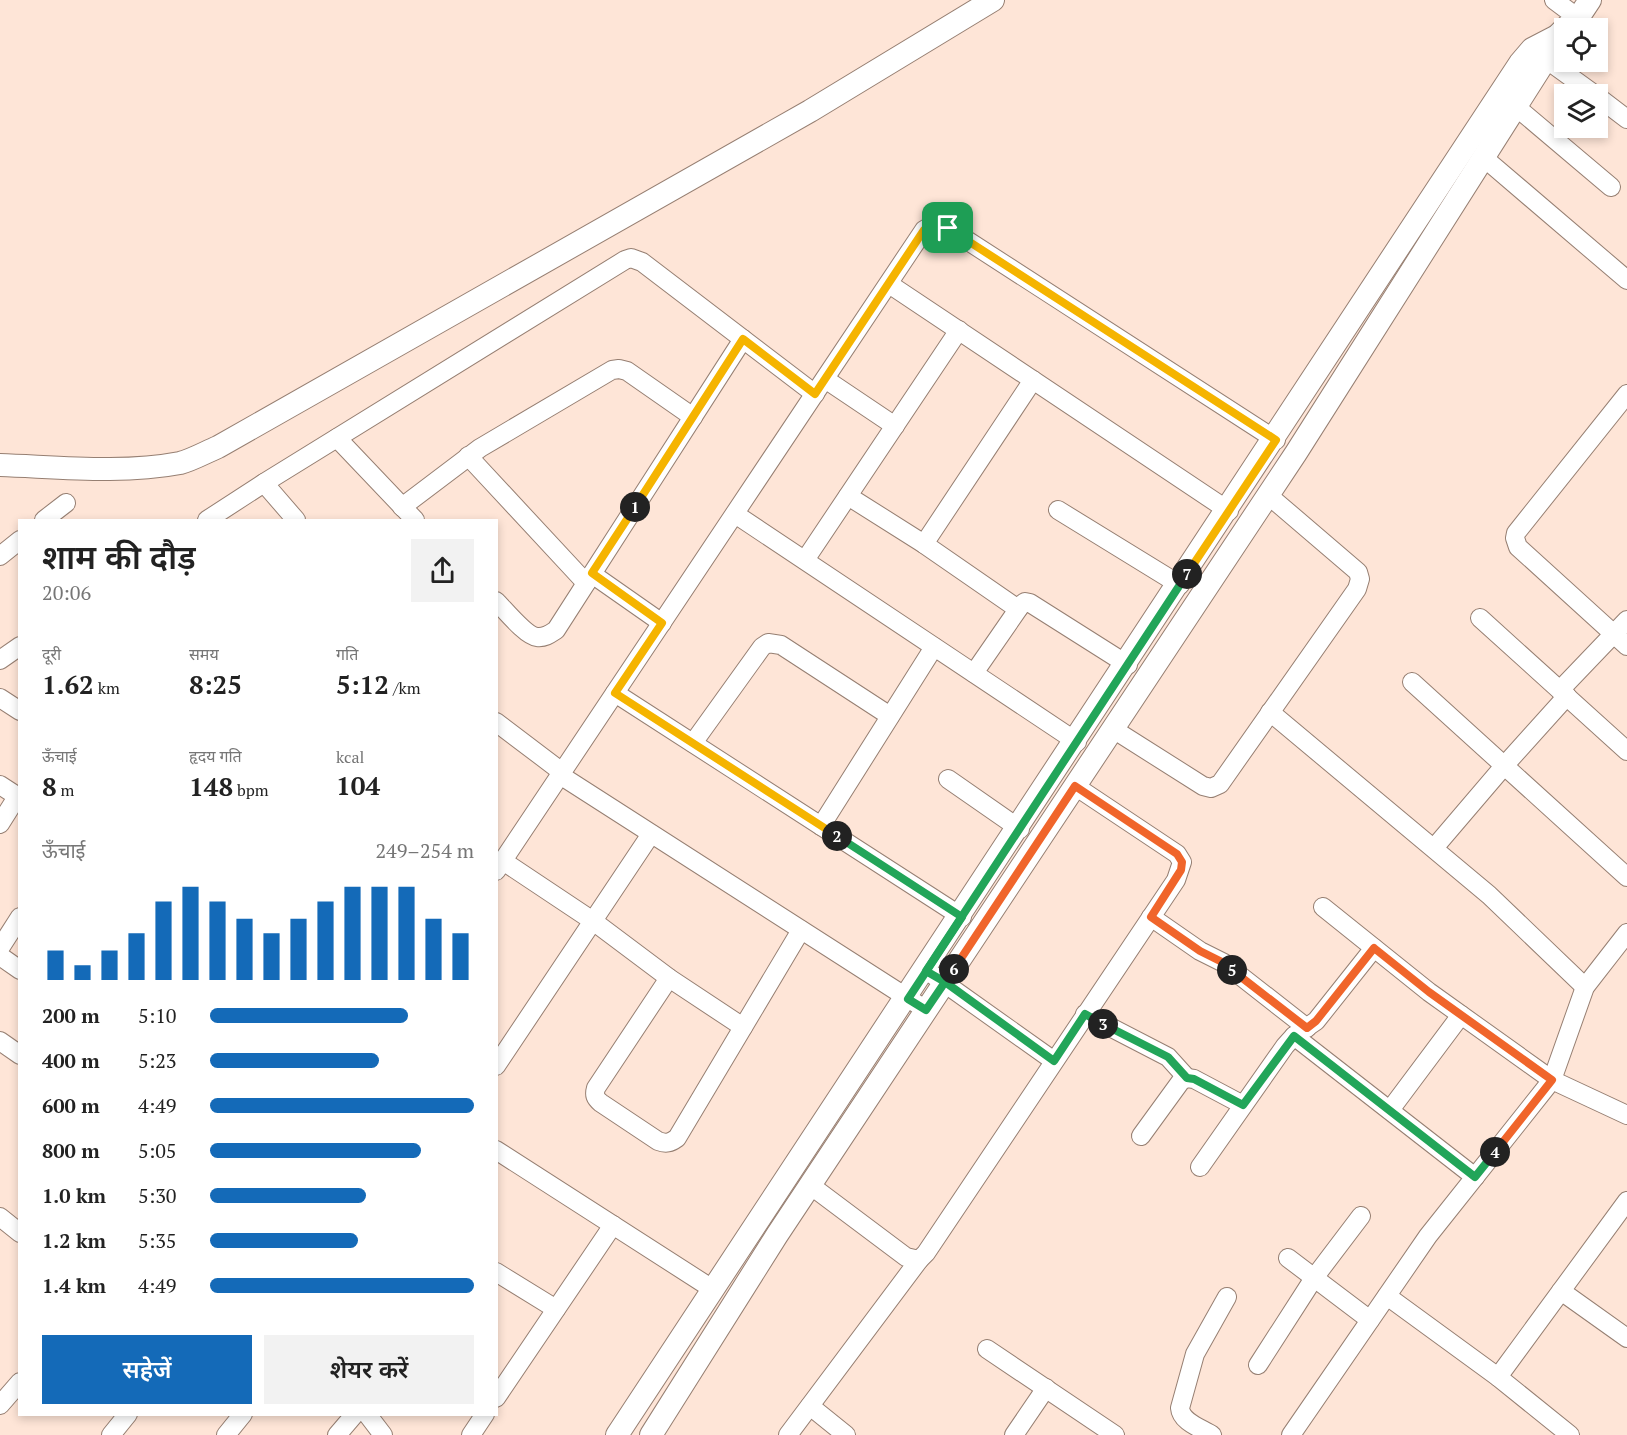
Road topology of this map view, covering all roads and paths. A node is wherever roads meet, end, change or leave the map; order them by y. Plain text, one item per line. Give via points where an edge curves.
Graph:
1 (993, 0) edge
2 (1554, 0) edge
3 (1568, 18) edge
4 (1554, 39) edge
5 (1539, 54) junction
6 (1580, 84) edge
7 (1608, 105) edge
8 (1515, 106) junction
9 (1627, 119) edge
10 (1483, 157) junction
11 (1611, 187) dead end
12 (1627, 280) edge
13 (888, 284) junction
14 (959, 330) junction
15 (743, 339) junction
16 (1033, 380) junction
17 (820, 386) junction
18 (1627, 394) edge
19 (693, 417) junction
20 (895, 426) junction
21 (338, 438) junction
22 (1276, 440) junction
23 (468, 456) junction
24 (0, 465) edge
25 (264, 483) junction
26 (1268, 495) junction
27 (848, 496) junction
28 (66, 503) dead end
29 (402, 507) junction
30 (1058, 510) dead end
31 (1229, 511) junction
32 (735, 514) junction
33 (45, 519) edge
34 (209, 519) edge
35 (295, 519) edge
36 (414, 519) edge
37 (18, 542) edge
38 (924, 544) junction
39 (0, 556) edge
40 (805, 560) junction
41 (589, 578) junction
42 (1180, 585) junction
43 (498, 604) edge
44 (1018, 609) junction
45 (1480, 618) dead end
46 (1627, 620) edge
47 (662, 623) junction
48 (1613, 634) junction
49 (934, 646) junction
50 (1627, 646) edge
51 (18, 647) edge
52 (0, 660) edge
53 (1128, 665) junction
54 (974, 673) junction
55 (1412, 682) dead end
56 (615, 693) junction
57 (1564, 693) junction
58 (0, 698) edge
59 (18, 710) edge
60 (1270, 712) junction
61 (890, 716) junction
62 (498, 724) edge
63 (1113, 729) junction
64 (1077, 742) junction
65 (693, 743) junction
66 (1627, 751) edge
67 (1504, 766) junction
68 (561, 774) junction
69 (948, 779) dead end
70 (0, 785) edge
71 (1075, 786) junction
72 (18, 798) edge
73 (0, 824) edge
74 (821, 826) junction
75 (1020, 829) junction
76 (651, 834) junction
77 (1434, 848) junction
78 (500, 866) edge
79 (1627, 877) edge
80 (1323, 907) dead end
81 (962, 917) junction
82 (1151, 917) junction
83 (18, 920) edge
84 (593, 921) junction
85 (801, 930) junction
86 (1627, 933) edge
87 (0, 948) edge
88 (1374, 948) junction
89 (0, 956) edge
90 (18, 969) edge
91 (936, 977) junction
92 (669, 978) junction
93 (1585, 987) junction
94 (917, 1004) junction
95 (1085, 1014) junction
96 (1461, 1015) junction
97 (743, 1027) junction
98 (1300, 1032) junction
99 (0, 1041) edge
100 (503, 1042) edge
101 (18, 1054) edge
102 (498, 1059) edge
103 (1054, 1061) junction
104 (1187, 1078) junction
105 (1552, 1080) junction
106 (1243, 1105) junction
107 (1390, 1110) junction
108 (1627, 1115) edge
109 (1141, 1136) dead end
110 (498, 1151) edge
111 (1200, 1167) dead end
112 (1475, 1177) junction
113 (810, 1185) junction
114 (1627, 1201) edge
115 (1361, 1216) dead end
116 (0, 1217) edge
117 (613, 1225) junction
118 (18, 1231) edge
119 (1288, 1258) dead end
120 (919, 1260) junction
121 (498, 1273) edge
122 (1314, 1278) junction
123 (714, 1290) junction
124 (1561, 1291) junction
125 (1387, 1296) junction
126 (1227, 1297) dead end
127 (556, 1309) junction
128 (1370, 1320) junction
129 (1627, 1338) edge
130 (987, 1348) dead end
131 (1258, 1365) dead end
132 (1498, 1377) junction
133 (18, 1384) edge
134 (1046, 1389) junction
135 (498, 1395) edge
136 (0, 1405) edge
137 (810, 1406) junction
138 (126, 1416) edge
139 (241, 1416) edge
140 (353, 1416) edge
141 (369, 1416) edge
142 (482, 1416) edge
143 (111, 1435) edge
144 (226, 1435) edge
145 (337, 1435) edge
146 (383, 1435) edge
147 (471, 1435) edge
148 (617, 1435) edge
149 (651, 1435) edge
150 (788, 1435) edge
151 (846, 1435) edge
152 (1014, 1435) edge
153 (1115, 1435) edge
154 (1212, 1435) edge
155 (1291, 1435) edge
156 (1569, 1435) edge

1 - 24 street via 810,111 218,447 182,462 142,467
2 - 3 street
4 - 5 street
5 - 6 street
5 - 8 street
5 - 22 street via 1520,63
7 - 9 street
8 - 10 street
8 - 11 street
10 - 12 street
10 - 26 street
13 - 14 street
13 - 17 street
13 - 22 street via 924,230 939,225 948,228
14 - 16 street
14 - 20 street
15 - 17 street
15 - 19 street
15 - 21 street via 642,262 631,258
16 - 31 street
16 - 38 street
17 - 20 street
17 - 32 street
18 - 48 street via 1515,538 1518,547
19 - 23 street via 634,374 612,370
19 - 41 street
20 - 27 street
21 - 25 street
21 - 29 street
22 - 31 street
23 - 29 street
23 - 41 street
25 - 34 street
25 - 35 street
26 - 60 street via 1358,572 1360,579 1357,589
26 - 63 street
27 - 38 street
27 - 40 street
28 - 33 street
29 - 36 street
30 - 42 street
31 - 42 street
32 - 40 street
32 - 47 street
37 - 39 street
38 - 44 street
40 - 49 street
41 - 43 street via 556,630 548,636 529,633
41 - 47 street
42 - 53 street
44 - 53 street via 1025,602 1030,603
44 - 54 street
45 - 57 street
46 - 48 street
47 - 56 street
48 - 50 street
48 - 57 street
49 - 54 street
49 - 61 street
51 - 52 street
53 - 64 street
54 - 64 street
55 - 67 street
56 - 65 street
56 - 68 street
57 - 66 street
57 - 67 street
58 - 59 street
60 - 63 street via 1220,784 1211,788
60 - 77 street
61 - 65 street via 781,645 768,644
61 - 74 street
62 - 68 street
63 - 71 street
64 - 75 street
65 - 74 street
67 - 77 street
67 - 79 street
68 - 76 street
68 - 78 street
69 - 75 street
70 - 72 street
71 - 82 street via 1177,854 1182,862 1176,880
71 - 91 street
72 - 73 street
74 - 81 street
75 - 81 street
76 - 84 street
76 - 85 street
77 - 93 street
78 - 84 street
80 - 88 street
81 - 91 street
82 - 95 street
82 - 98 street via 1224,963
83 - 87 street
84 - 92 street
84 - 100 street
85 - 94 street
85 - 97 street
86 - 93 street
88 - 96 street
88 - 98 street via 1316,1021
89 - 90 street
91 - 94 street
91 - 103 street
92 - 97 street
92 - 97 street via 595,1094 601,1103 658,1141 671,1142 677,1138
93 - 105 street
94 - 113 street
94 - 123 street
95 - 103 street
95 - 104 street via 1168,1057
96 - 105 street
96 - 107 street
98 - 106 street
98 - 107 street
99 - 101 street
100 - 102 street
103 - 120 street
104 - 106 street
104 - 109 street
105 - 108 street
105 - 112 street
106 - 111 street
107 - 112 street
110 - 117 street
112 - 125 street
113 - 120 street via 906,1257
113 - 149 street
114 - 124 street
115 - 122 street
116 - 118 street
117 - 123 street
117 - 127 street
119 - 122 street
120 - 137 street
121 - 127 street
122 - 128 street
122 - 131 street
123 - 148 street
124 - 129 street
124 - 132 street
125 - 128 street
125 - 132 street
126 - 154 street via 1195,1354 1180,1408 1185,1419
127 - 135 street
128 - 155 street
130 - 134 street
132 - 156 street
133 - 136 street
134 - 152 street
134 - 153 street
137 - 150 street
137 - 151 street
138 - 143 street
139 - 144 street
140 - 145 street
141 - 146 street
142 - 147 street

